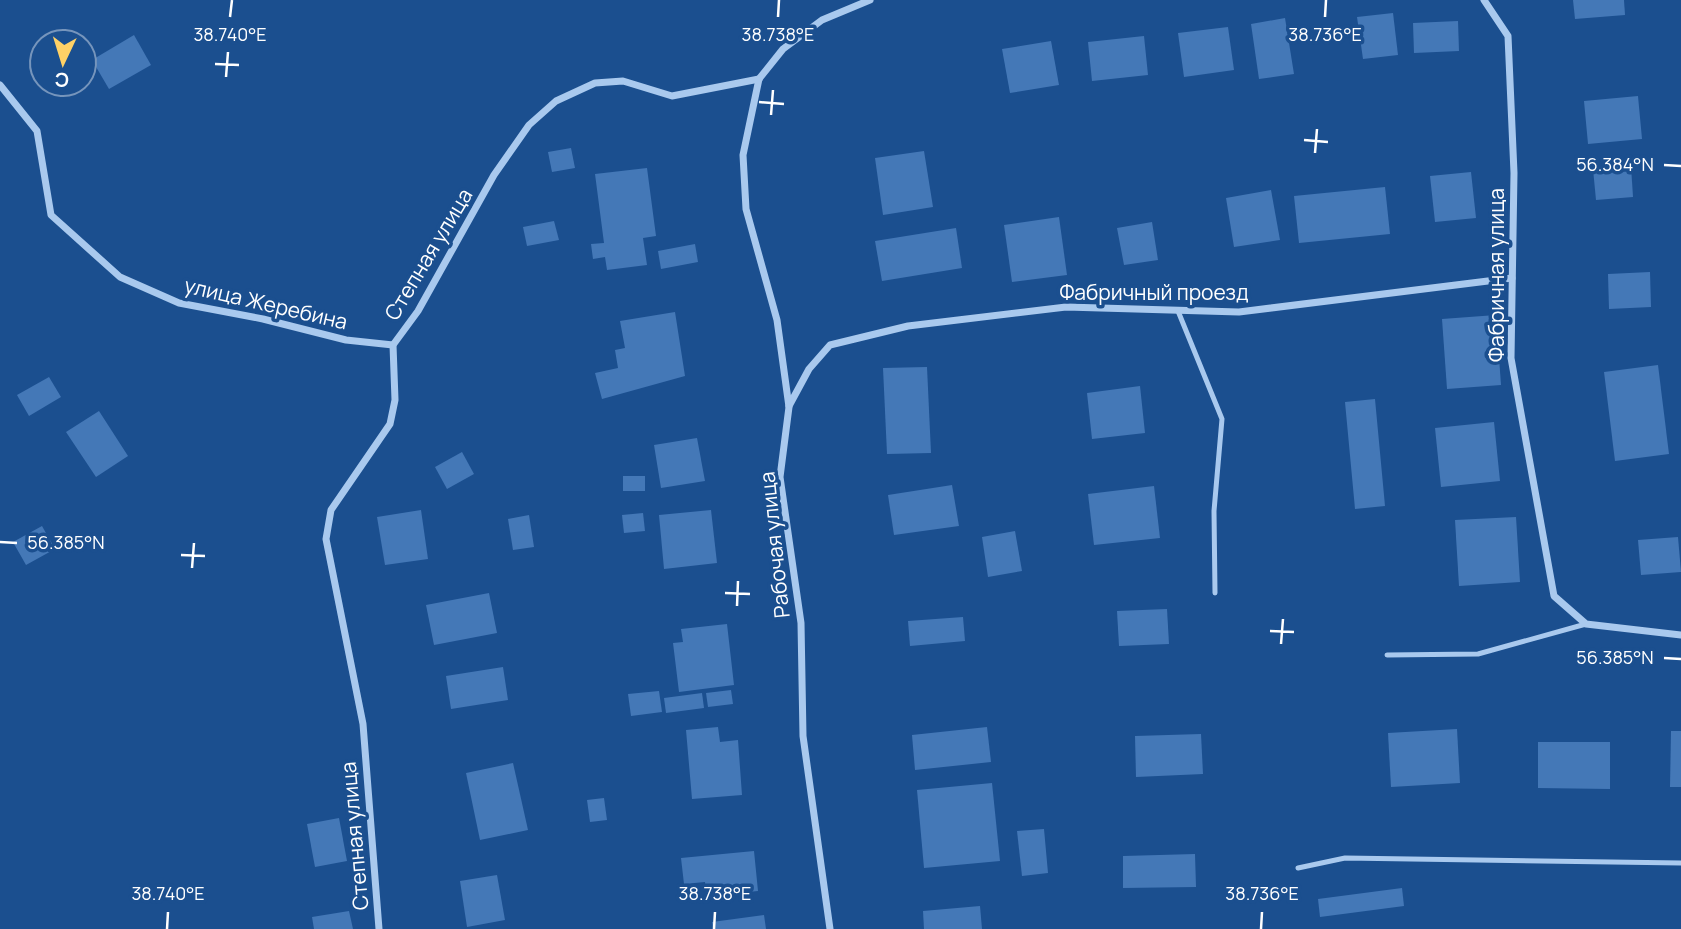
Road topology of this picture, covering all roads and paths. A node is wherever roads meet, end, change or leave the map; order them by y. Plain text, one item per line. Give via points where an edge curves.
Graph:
1 (870, 0) edge
2 (1484, 0) edge
3 (759, 79) junction
4 (0, 85) edge
5 (1512, 278) junction
6 (1178, 311) junction
7 (393, 345) junction
8 (789, 407) junction
9 (1215, 593) dead end
10 (1586, 624) junction
11 (1681, 635) edge
12 (1387, 655) dead end
13 (1681, 863) edge
14 (1298, 868) dead end
15 (379, 929) edge
16 (830, 929) edge

1 - 3 street via 822,20 783,49
2 - 5 street, Фабричная улица via 1508,36 1514,173
3 - 7 street, Степная улица via 672,96 623,81 595,83 556,101 528,125 418,311
3 - 8 street, Рабочая улица via 743,155 746,209 777,320
4 - 7 street, улица Жеребина via 37,131 51,215 120,276 179,303 346,340
5 - 6 street, Фабричный проезд via 1239,312
5 - 10 street, Фабричная улица via 1511,358 1554,596
6 - 8 street, Фабричный проезд via 1066,307 908,326 830,345 809,369
6 - 9 lane via 1222,419 1214,511
7 - 15 street, Степная улица via 395,400 390,424 331,510 326,539 363,724
8 - 16 street, Рабочая улица via 780,477 801,623 803,736
10 - 11 street
10 - 12 lane via 1478,654
13 - 14 lane via 1345,858

